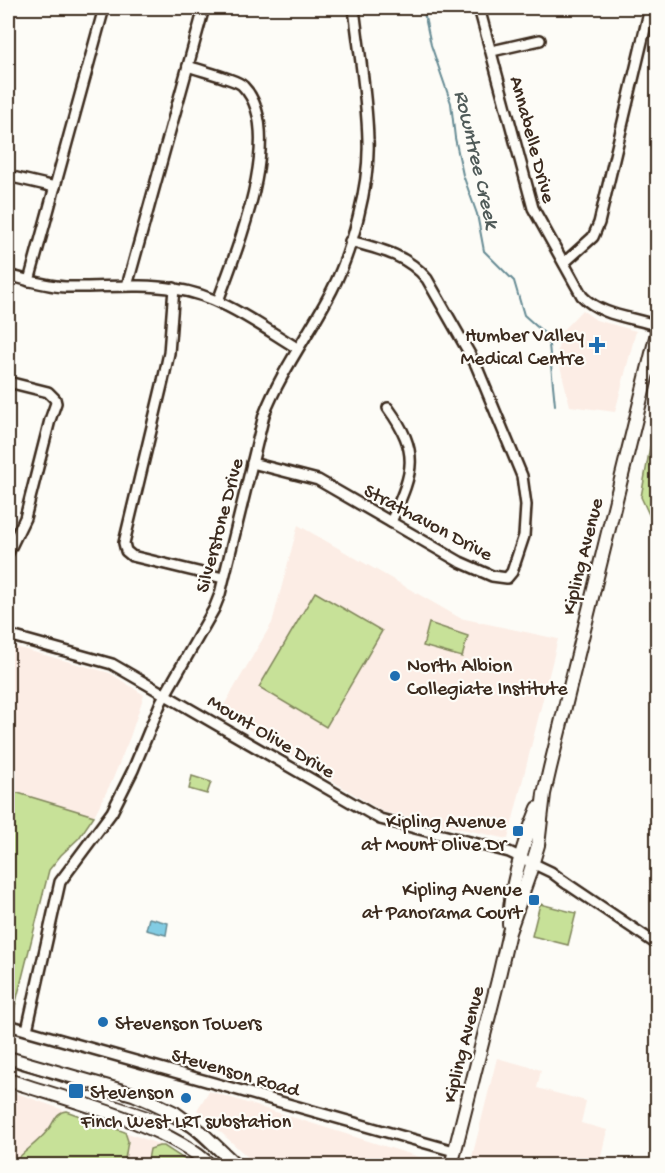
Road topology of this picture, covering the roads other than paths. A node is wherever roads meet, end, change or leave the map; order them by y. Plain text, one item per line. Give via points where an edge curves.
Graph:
1 (104, 8) edge
2 (204, 8) edge
3 (354, 8) edge
4 (479, 8) edge
5 (650, 8) edge
6 (540, 40) dead end
7 (492, 51) junction
8 (188, 66) junction
9 (8, 176) edge
10 (55, 187) junction
11 (350, 241) junction
12 (564, 263) junction
13 (8, 275) edge
14 (29, 281) junction
15 (127, 286) junction
16 (174, 288) junction
17 (218, 301) junction
18 (657, 327) edge
19 (297, 348) junction
20 (8, 382) edge
21 (388, 408) dead end
22 (252, 463) junction
23 (390, 522) junction
24 (8, 553) edge
25 (223, 578) junction
26 (8, 635) edge
27 (166, 694) junction
28 (544, 794) junction
29 (521, 857) junction
30 (538, 866) junction
31 (509, 932) junction
32 (657, 945) edge
33 (8, 1025) edge
34 (27, 1030) junction
35 (8, 1058) edge
36 (8, 1080) edge
37 (454, 1151) junction
38 (211, 1166) edge
39 (237, 1166) edge
40 (451, 1166) edge

1 - 10 street
2 - 8 street
3 - 11 street, Silverstone Drive via 369,141 364,188
4 - 7 street, Annabelle Drive
5 - 12 street via 599,223 593,237
6 - 7 street
7 - 12 street, Annabelle Drive via 532,208
8 - 15 street
8 - 17 street via 243,85 255,104 260,134 259,170 244,230
9 - 10 street
10 - 14 street
11 - 19 street, Silverstone Drive via 332,289
11 - 23 street, Strathavon Drive via 407,260 427,279 476,365 522,476 525,496 524,536 507,578 460,562
12 - 18 street, Annabelle Drive via 590,304
13 - 14 street
14 - 15 street via 64,287
15 - 16 street
16 - 17 street
16 - 25 street via 169,352 124,543 132,556
17 - 19 street
18 - 28 main road, Kipling Avenue
19 - 22 street, Silverstone Drive via 268,405
20 - 24 street via 48,392 56,403 25,518
21 - 23 street via 403,430 411,455 408,482
22 - 23 street, Strathavon Drive via 318,480
22 - 25 street, Silverstone Drive
25 - 27 street, Silverstone Drive via 206,625
26 - 27 street, Mount Olive Drive via 112,664
27 - 29 street, Mount Olive Drive via 370,814
27 - 34 street, Silverstone Drive via 112,812 60,882
28 - 29 main road, Kipling Avenue
28 - 30 main road, Kipling Avenue
29 - 30 street
29 - 31 main road, Kipling Avenue via 509,906
30 - 31 main road, Kipling Avenue
30 - 32 street
31 - 37 main road, Kipling Avenue
33 - 34 street, Stevenson Road
34 - 37 street, Stevenson Road
35 - 39 main road via 154,1103 201,1132
36 - 38 main road via 146,1127 179,1143
37 - 40 main road, Kipling Avenue

